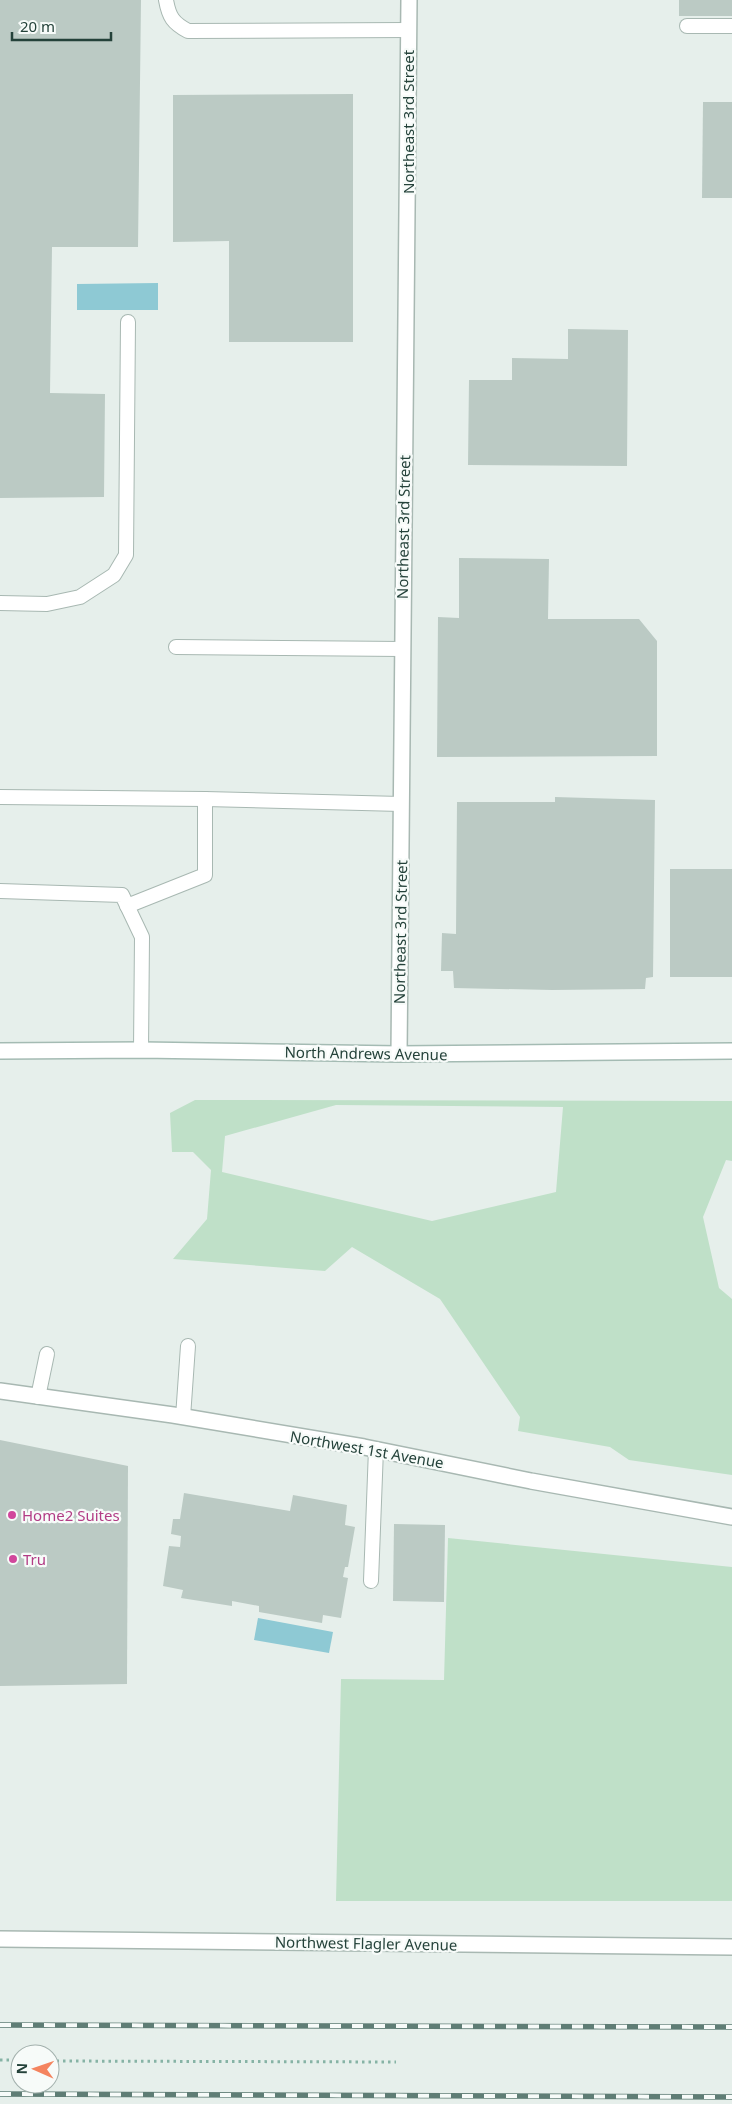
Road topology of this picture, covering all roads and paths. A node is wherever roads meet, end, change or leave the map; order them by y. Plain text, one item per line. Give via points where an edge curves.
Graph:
1 (166, 0) edge
2 (409, 0) edge
3 (687, 26) dead end
4 (732, 26) edge
5 (408, 30) junction
6 (128, 322) dead end
7 (0, 603) edge
8 (176, 647) dead end
9 (402, 649) junction
10 (0, 797) edge
11 (205, 799) junction
12 (401, 804) junction
13 (0, 891) edge
14 (127, 906) junction
15 (141, 1050) junction
16 (0, 1051) edge
17 (732, 1051) edge
18 (399, 1054) junction
19 (188, 1346) dead end
20 (47, 1354) dead end
21 (0, 1391) edge
22 (38, 1397) junction
23 (183, 1417) junction
24 (376, 1450) junction
25 (732, 1516) edge
26 (372, 1581) dead end
27 (0, 1939) edge
28 (732, 1947) edge
29 (60, 2061) edge
30 (396, 2062) dead end

1 - 5 lane via 169,14 176,24 188,31
2 - 5 street, Northeast 3rd Street
3 - 4 lane
5 - 9 street, Northeast 3rd Street
6 - 7 lane via 126,555 114,575 80,597 47,604
8 - 9 lane
9 - 12 street, Northeast 3rd Street
10 - 11 lane
11 - 12 lane
11 - 14 lane via 205,875
12 - 18 street, Northeast 3rd Street
13 - 14 lane via 122,895
14 - 15 lane via 142,937
15 - 16 street, North Andrews Avenue
15 - 18 street, North Andrews Avenue
17 - 18 street, North Andrews Avenue
19 - 23 lane
20 - 22 lane
21 - 22 street, Northwest 1st Avenue
22 - 23 street, Northwest 1st Avenue
23 - 24 street, Northwest 1st Avenue
24 - 25 street, Northwest 1st Avenue
24 - 26 lane
27 - 28 street, Northwest Flagler Avenue
29 - 30 path

